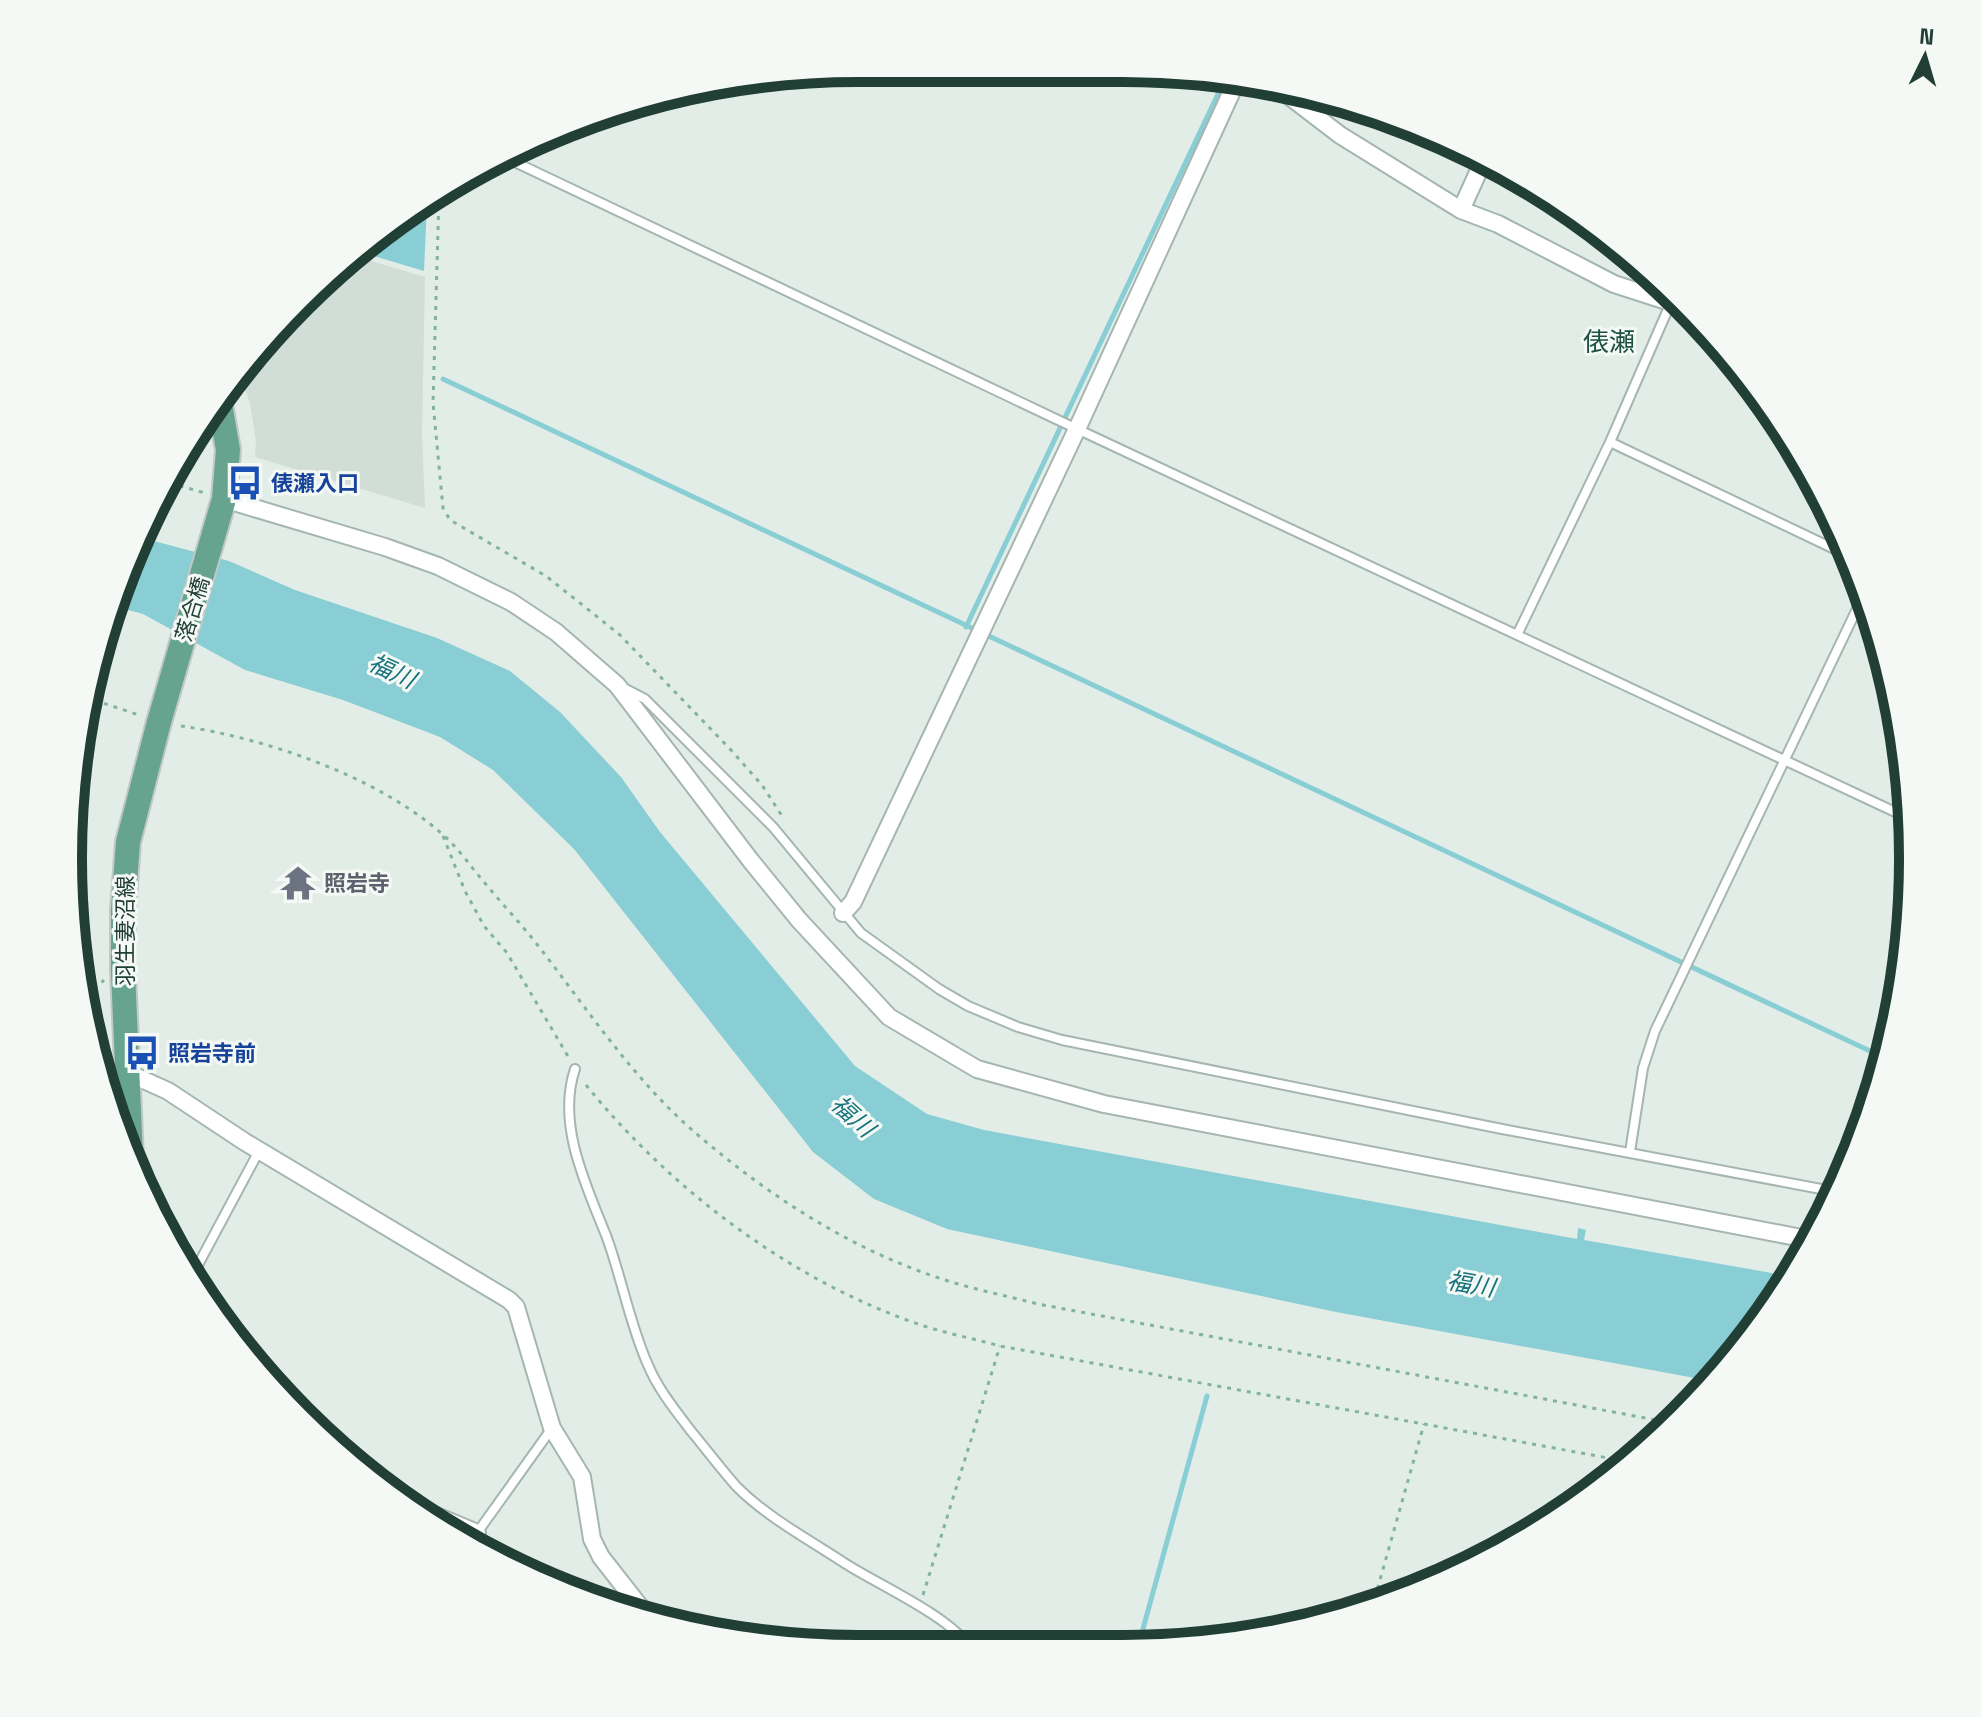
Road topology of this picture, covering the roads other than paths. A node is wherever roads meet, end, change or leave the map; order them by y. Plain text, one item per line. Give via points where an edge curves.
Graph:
1 (1232, 90) edge
2 (1297, 102) edge
3 (515, 162) edge
4 (1479, 169) edge
5 (1461, 210) junction
6 (1660, 298) edge
7 (1673, 310) edge
8 (222, 414) edge
9 (1077, 429) junction
10 (1610, 442) junction
11 (216, 501) junction
12 (1835, 549) edge
13 (1858, 608) edge
14 (1518, 633) junction
15 (617, 685) junction
16 (161, 715) joint
17 (1785, 761) junction
18 (1897, 813) edge
19 (843, 913) junction
20 (575, 1069) road end
21 (128, 1073) junction
22 (130, 1126) edge
23 (260, 1151) junction
24 (1630, 1152) junction
25 (1825, 1190) edge
26 (1800, 1238) edge
27 (198, 1266) edge
28 (552, 1428) junction
29 (478, 1535) edge
30 (637, 1602) edge
31 (958, 1635) edge

1 - 9 street
2 - 5 street
3 - 9 lane
4 - 5 street
5 - 6 street via 1614,284
7 - 10 lane
8 - 11 main road via 228,450
9 - 14 lane
9 - 19 street via 853,902
10 - 12 lane
10 - 14 lane
11 - 15 street via 385,547 472,581 556,632
11 - 16 main road, 落合橋
13 - 17 lane
14 - 17 lane
15 - 19 lane via 645,699 695,746 773,827
15 - 26 street via 799,920 889,1017 977,1069 1104,1104
16 - 21 main road, 羽生妻沼線 via 124,872
17 - 18 lane
17 - 24 lane via 1655,1031 1643,1068
19 - 24 lane via 861,933 939,989 1018,1027
20 - 31 lane via 570,1116 586,1187 647,1364 662,1391 756,1504
21 - 22 main road, 羽生妻沼線
21 - 23 street via 168,1091
23 - 27 lane
23 - 28 street via 509,1300 516,1307
24 - 25 lane
28 - 29 lane
28 - 30 street via 582,1477 592,1539

